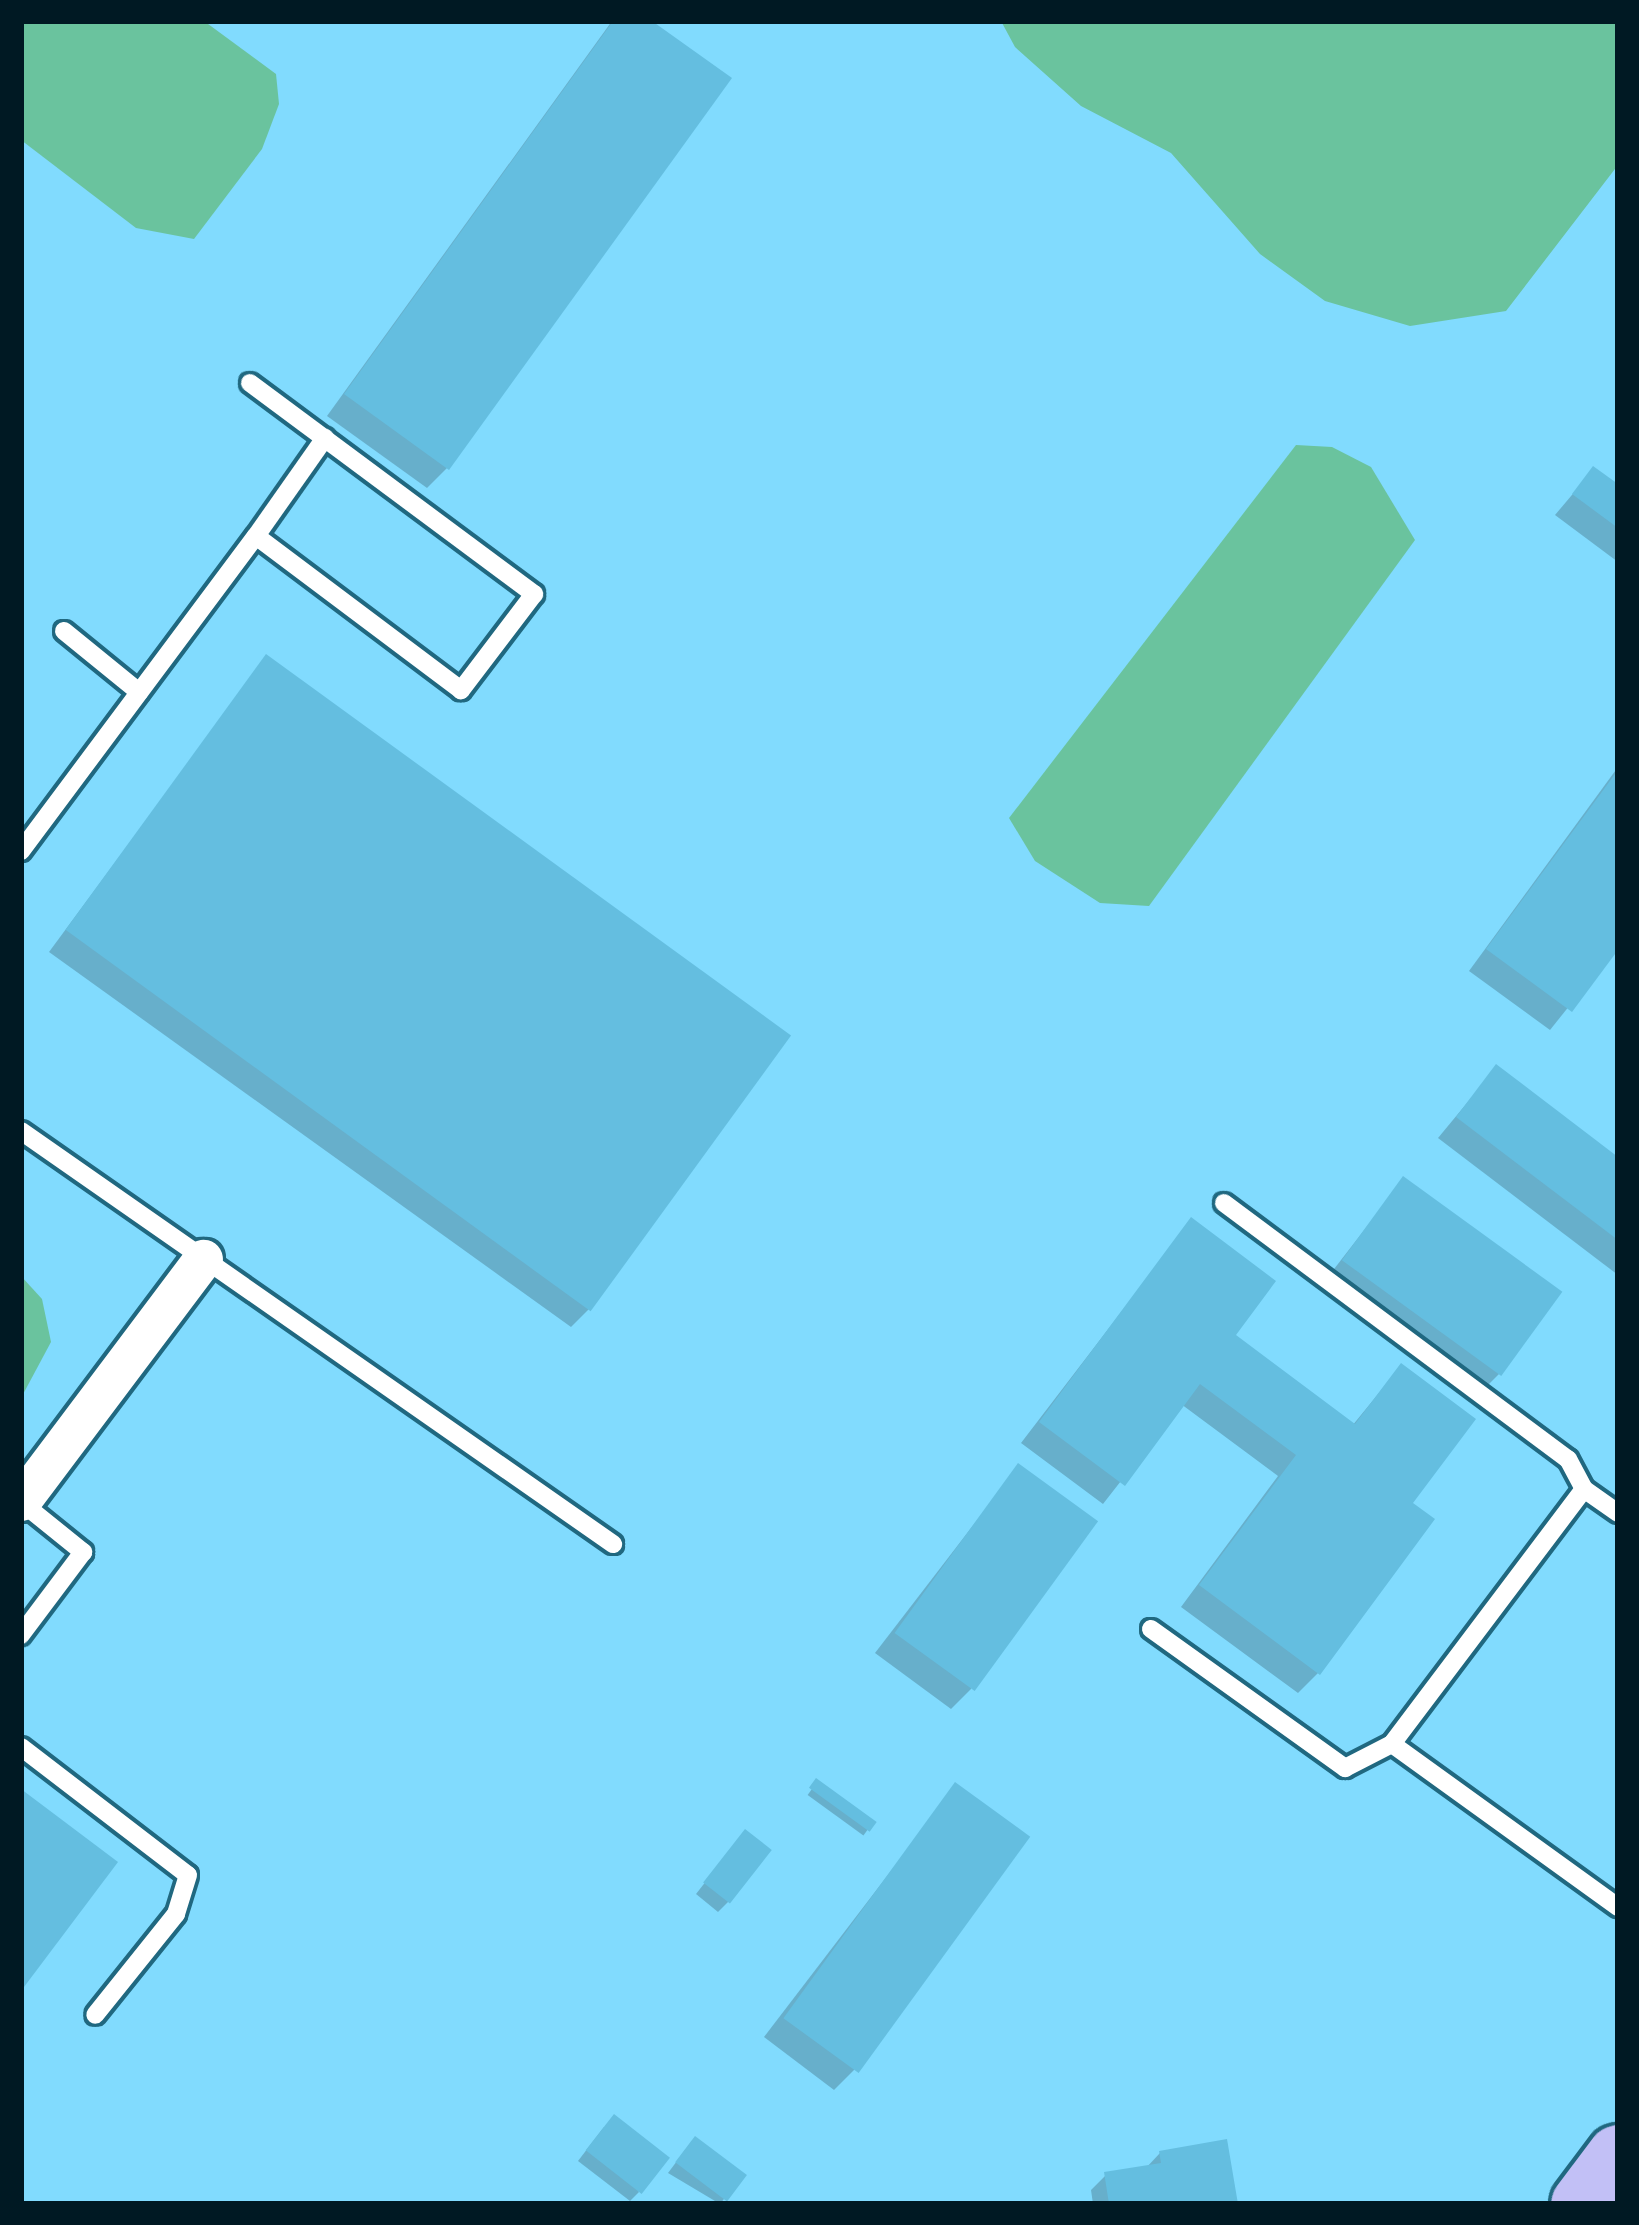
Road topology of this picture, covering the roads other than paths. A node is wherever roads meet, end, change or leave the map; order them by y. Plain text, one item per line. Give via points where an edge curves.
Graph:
1 (250, 383) dead end
2 (325, 438) junction
3 (256, 536) junction
4 (64, 631) dead end
5 (140, 692) junction
6 (21, 851) edge
7 (21, 1132) edge
8 (1224, 1204) dead end
9 (203, 1259) junction
10 (1584, 1489) junction
11 (21, 1502) edge
12 (1618, 1514) edge
13 (613, 1544) dead end
14 (1151, 1629) dead end
15 (21, 1635) edge
16 (1391, 1744) junction
17 (21, 1747) edge
18 (1618, 1907) edge
19 (95, 2014) dead end
20 (1618, 2156) edge
21 (1582, 2204) edge

1 - 2 lane
2 - 3 lane
2 - 3 lane via 534,594 461,690
3 - 5 lane
4 - 5 lane
5 - 6 lane
7 - 9 lane
8 - 10 lane via 1568,1459
9 - 11 street
9 - 13 lane
10 - 12 lane
10 - 16 lane
11 - 15 lane via 83,1552
14 - 16 lane via 1345,1768
16 - 18 lane
17 - 19 lane via 188,1875 176,1914
20 - 21 highway

